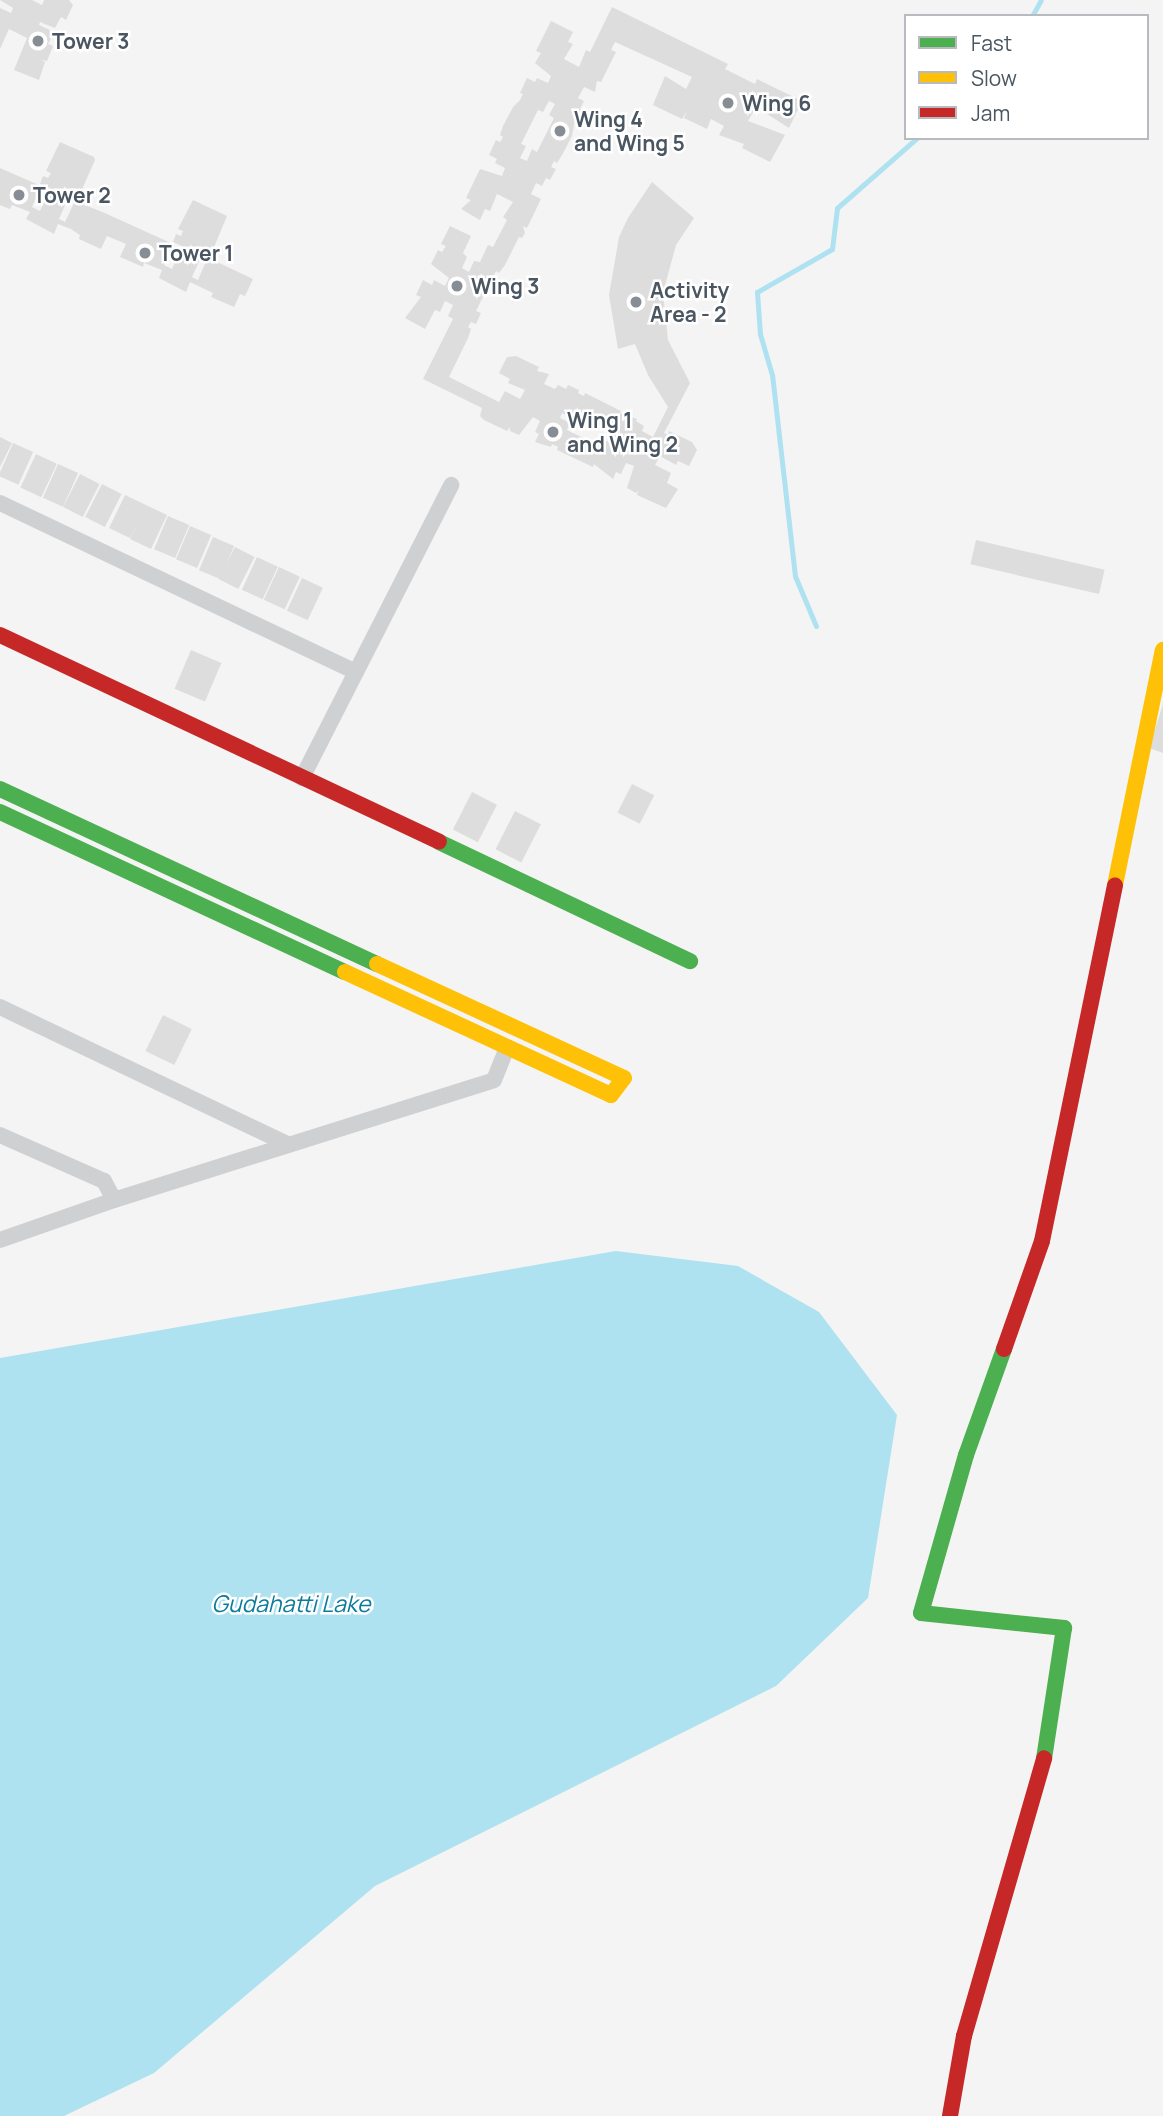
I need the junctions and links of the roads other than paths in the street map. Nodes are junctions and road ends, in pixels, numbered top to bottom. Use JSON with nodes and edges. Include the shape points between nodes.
{"nodes":[{"id":1,"x":451,"y":485,"type":"dead end"},
{"id":2,"x":0,"y":503,"type":"edge"},
{"id":3,"x":0,"y":635,"type":"edge"},
{"id":4,"x":1163,"y":650,"type":"edge"},
{"id":5,"x":356,"y":672,"type":"junction"},
{"id":6,"x":302,"y":778,"type":"junction"},
{"id":7,"x":0,"y":789,"type":"edge"},
{"id":8,"x":0,"y":812,"type":"edge"},
{"id":9,"x":690,"y":961,"type":"dead end"},
{"id":10,"x":0,"y":1007,"type":"edge"},
{"id":11,"x":507,"y":1047,"type":"junction"},
{"id":12,"x":0,"y":1135,"type":"edge"},
{"id":13,"x":289,"y":1145,"type":"junction"},
{"id":14,"x":114,"y":1200,"type":"junction"},
{"id":15,"x":0,"y":1240,"type":"edge"},
{"id":16,"x":950,"y":2116,"type":"edge"}],
"edges":[{"from":1,"to":5,"type":"street"},
{"from":2,"to":5,"type":"street"},
{"from":3,"to":6,"type":"street"},
{"from":4,"to":16,"type":"street","via":[[1042,1241],[965,1455],[921,1613],[1064,1628],[1049,1743],[964,2036]]},
{"from":5,"to":6,"type":"street"},
{"from":6,"to":9,"type":"street"},
{"from":7,"to":11,"type":"street","via":[[624,1079],[611,1095]]},
{"from":8,"to":11,"type":"street"},
{"from":10,"to":13,"type":"street"},
{"from":11,"to":13,"type":"street","via":[[494,1080]]},
{"from":12,"to":14,"type":"street","via":[[104,1181]]},
{"from":13,"to":14,"type":"street"},
{"from":14,"to":15,"type":"street"}]}
